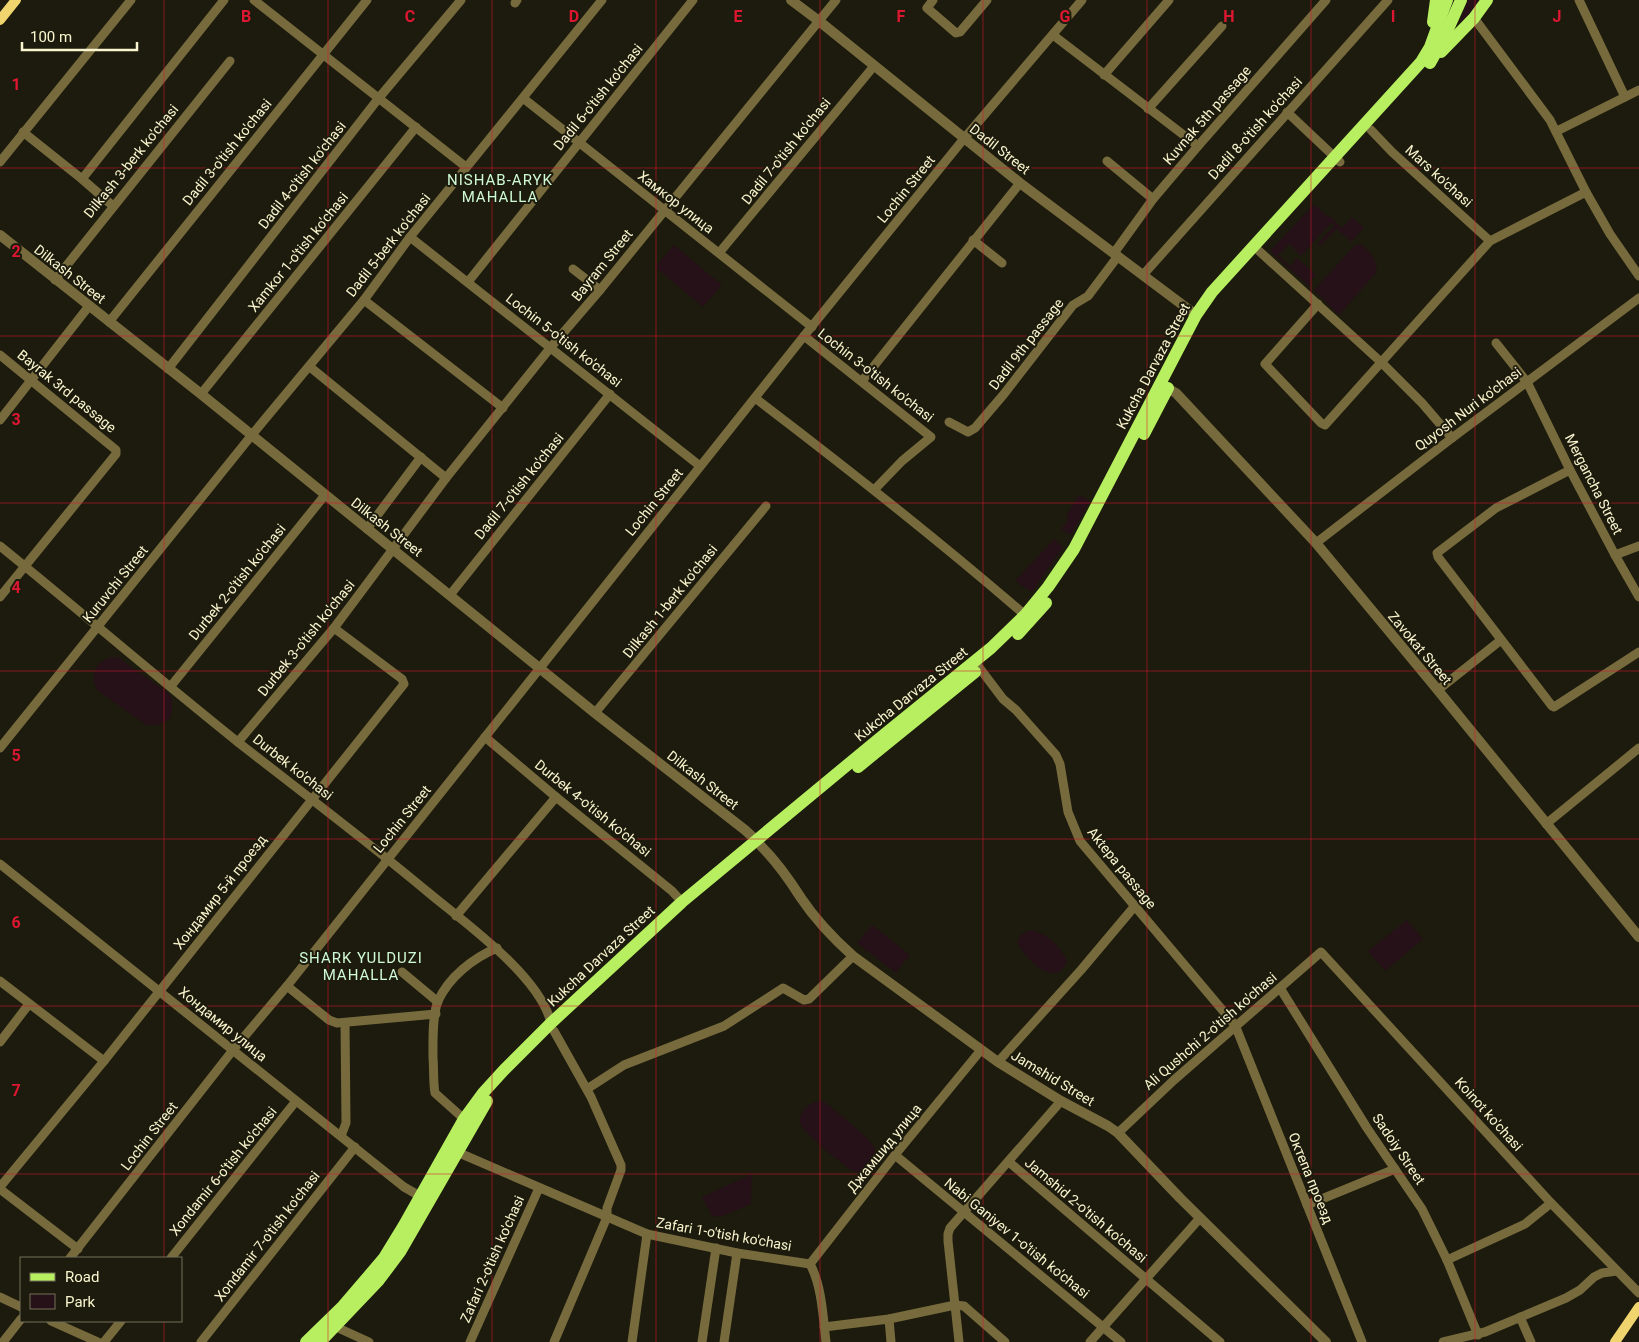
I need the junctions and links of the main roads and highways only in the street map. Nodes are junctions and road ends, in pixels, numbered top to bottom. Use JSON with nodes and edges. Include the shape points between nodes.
{"nodes":[{"id":1,"x":16,"y":0,"type":"edge"},
{"id":2,"x":1436,"y":0,"type":"edge"},
{"id":3,"x":1447,"y":0,"type":"edge"},
{"id":4,"x":1461,"y":0,"type":"edge"},
{"id":5,"x":1487,"y":0,"type":"edge"},
{"id":6,"x":0,"y":20,"type":"edge"},
{"id":7,"x":1430,"y":47,"type":"junction"},
{"id":8,"x":1429,"y":65,"type":"junction"},
{"id":9,"x":1368,"y":127,"type":"junction"},
{"id":10,"x":553,"y":1027,"type":"junction"},
{"id":11,"x":425,"y":1199,"type":"junction"},
{"id":12,"x":1639,"y":1307,"type":"edge"},
{"id":13,"x":306,"y":1342,"type":"edge"},
{"id":14,"x":320,"y":1342,"type":"edge"},
{"id":15,"x":1615,"y":1342,"type":"edge"}],
"edges":[{"from":1,"to":6,"type":"main road"},
{"from":2,"to":7,"type":"main road"},
{"from":3,"to":7,"type":"main road","name":"Kukcha Darvaza Street"},
{"from":4,"to":8,"type":"main road","name":"Kukcha Darvaza Street"},
{"from":5,"to":8,"type":"main road"},
{"from":7,"to":9,"type":"main road","name":"Kukcha Darvaza Street"},
{"from":8,"to":9,"type":"main road","name":"Kukcha Darvaza Street"},
{"from":9,"to":10,"type":"main road","name":"Kukcha Darvaza Street","via":[[1256,249],[1199,317],[1074,549],[1029,617],[977,665],[685,905]]},
{"from":10,"to":11,"type":"main road","name":"Kukcha Darvaza Street","via":[[489,1099]]},
{"from":10,"to":11,"type":"main road","name":"Kukcha Darvaza Street","via":[[493,1081],[464,1119]]},
{"from":11,"to":13,"type":"main road","name":"Kukcha Darvaza Street","via":[[375,1269]]},
{"from":11,"to":14,"type":"main road","name":"Kukcha Darvaza Street","via":[[392,1263]]},
{"from":12,"to":15,"type":"main road"}]}
